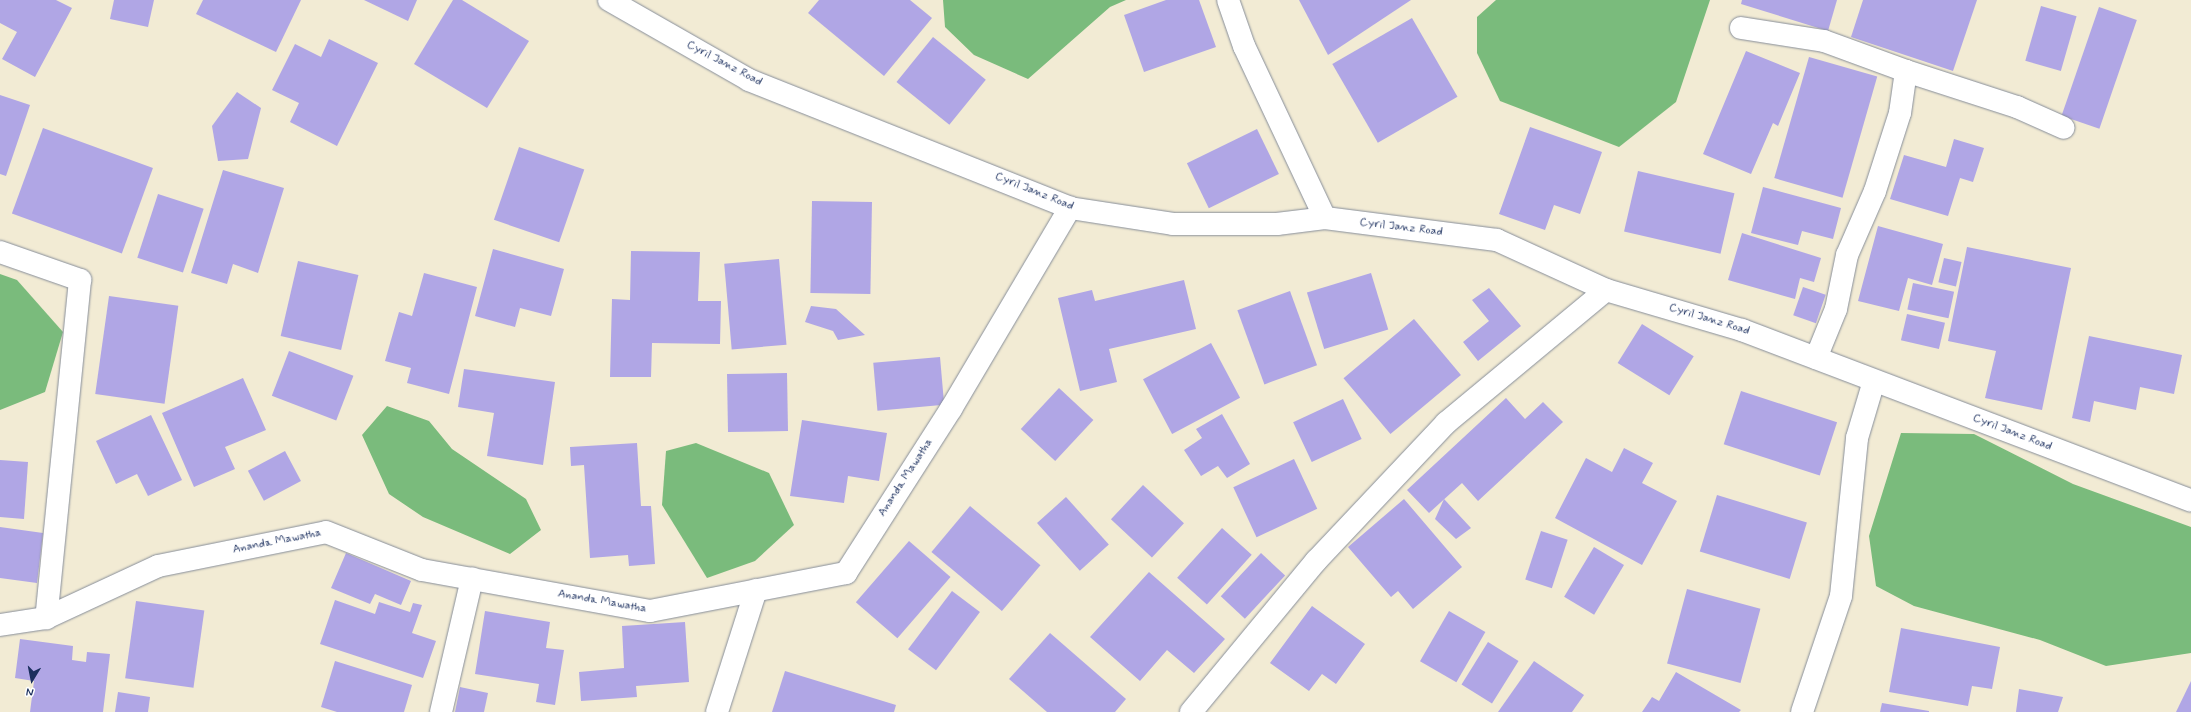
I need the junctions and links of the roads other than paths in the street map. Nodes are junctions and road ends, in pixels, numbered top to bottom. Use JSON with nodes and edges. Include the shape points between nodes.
{"nodes":[{"id":1,"x":609,"y":0,"type":"edge"},
{"id":2,"x":1228,"y":0,"type":"edge"},
{"id":3,"x":1741,"y":28,"type":"dead end"},
{"id":4,"x":1906,"y":71,"type":"junction"},
{"id":5,"x":2064,"y":128,"type":"dead end"},
{"id":6,"x":1070,"y":208,"type":"junction"},
{"id":7,"x":1325,"y":218,"type":"junction"},
{"id":8,"x":0,"y":252,"type":"edge"},
{"id":9,"x":1606,"y":290,"type":"junction"},
{"id":10,"x":1816,"y":358,"type":"junction"},
{"id":11,"x":1874,"y":381,"type":"junction"},
{"id":12,"x":2191,"y":501,"type":"edge"},
{"id":13,"x":472,"y":579,"type":"junction"},
{"id":14,"x":756,"y":590,"type":"junction"},
{"id":15,"x":46,"y":618,"type":"junction"},
{"id":16,"x":0,"y":625,"type":"edge"},
{"id":17,"x":441,"y":712,"type":"edge"},
{"id":18,"x":717,"y":712,"type":"edge"},
{"id":19,"x":1192,"y":712,"type":"edge"},
{"id":20,"x":1802,"y":712,"type":"edge"}],
"edges":[{"from":1,"to":6,"type":"street","name":"Cyril Janz Road","via":[[749,80]]},
{"from":2,"to":7,"type":"street","via":[[1244,46]]},
{"from":3,"to":4,"type":"street","via":[[1824,41]]},
{"from":4,"to":5,"type":"street","via":[[2018,107]]},
{"from":4,"to":10,"type":"street","via":[[1898,120],[1875,191],[1848,255],[1836,309]]},
{"from":6,"to":7,"type":"street","name":"Cyril Janz Road","via":[[1173,224],[1277,224]]},
{"from":6,"to":14,"type":"street","name":"Ananda Mawatha","via":[[951,409],[846,573]]},
{"from":7,"to":9,"type":"street","name":"Cyril Janz Road","via":[[1497,240]]},
{"from":8,"to":15,"type":"street","via":[[80,280]]},
{"from":9,"to":10,"type":"street","name":"Cyril Janz Road","via":[[1742,330]]},
{"from":9,"to":19,"type":"street","via":[[1446,423],[1316,561]]},
{"from":10,"to":11,"type":"street","name":"Cyril Janz Road"},
{"from":11,"to":12,"type":"street","name":"Cyril Janz Road"},
{"from":11,"to":20,"type":"street","via":[[1858,438],[1840,596]]},
{"from":13,"to":14,"type":"street","name":"Ananda Mawatha","via":[[650,611]]},
{"from":13,"to":15,"type":"street","name":"Ananda Mawatha","via":[[422,570],[326,532],[158,566]]},
{"from":13,"to":17,"type":"street"},
{"from":14,"to":18,"type":"street"},
{"from":15,"to":16,"type":"street","name":"Ananda Mawatha"}]}
